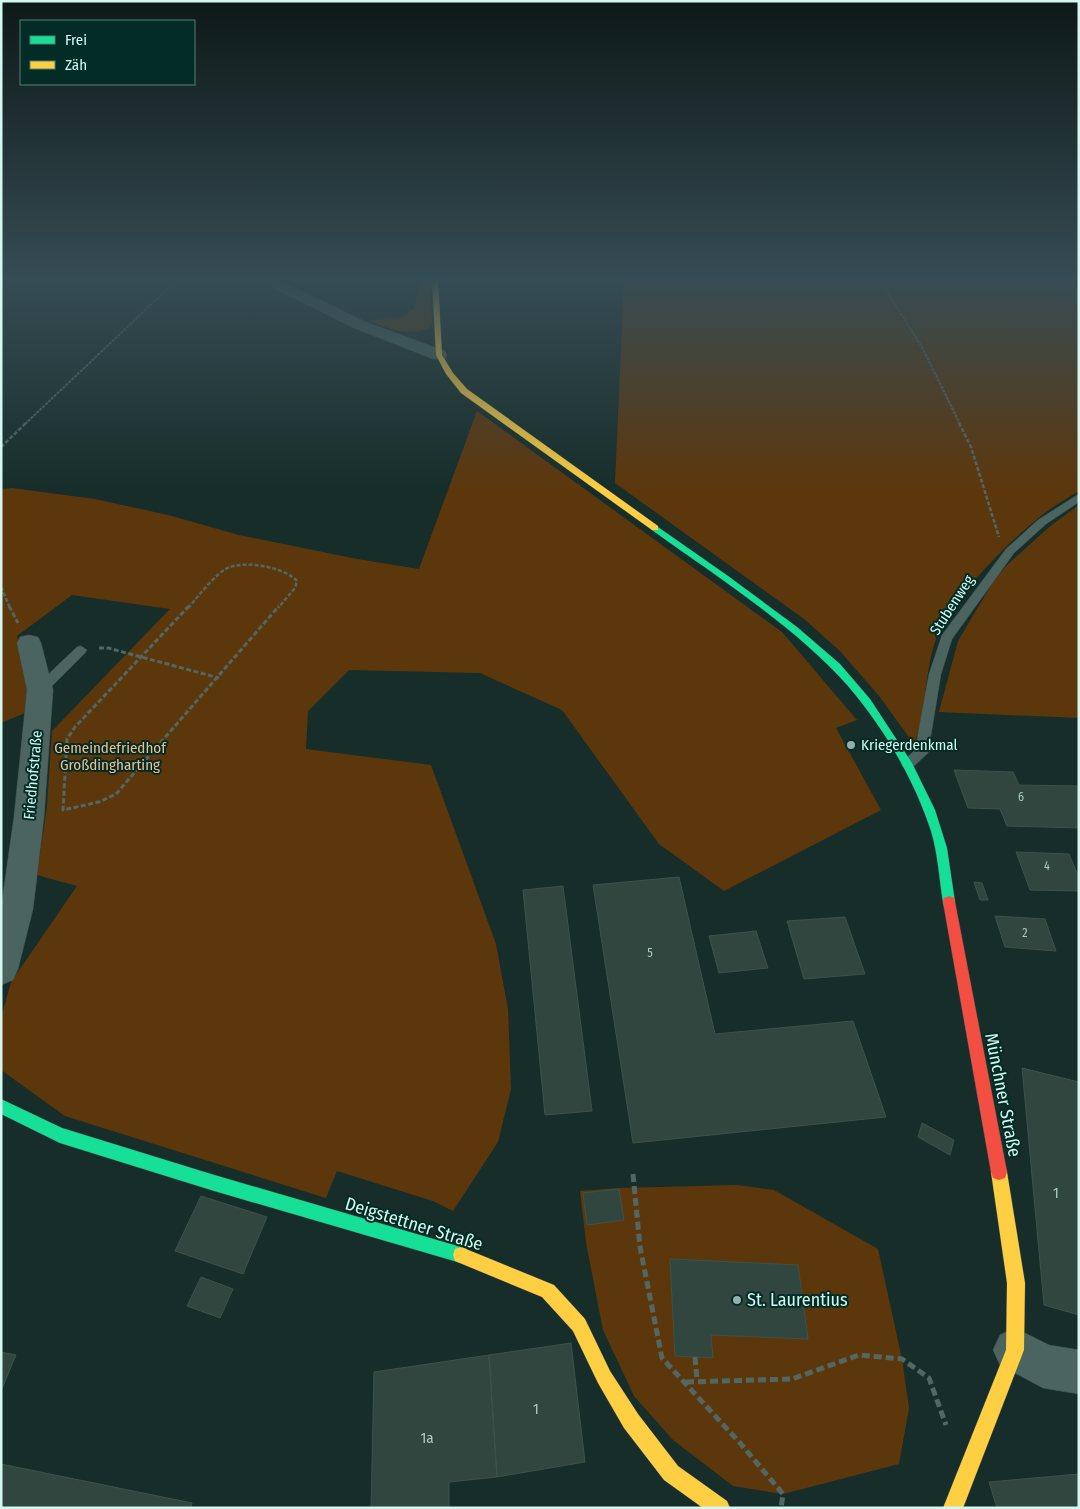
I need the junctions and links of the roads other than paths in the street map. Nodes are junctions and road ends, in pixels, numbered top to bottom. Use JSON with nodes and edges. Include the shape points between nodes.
{"nodes":[{"id":1,"x":425,"y":349,"type":"edge"},
{"id":2,"x":440,"y":349,"type":"edge"},
{"id":3,"x":440,"y":355,"type":"junction"},
{"id":4,"x":1079,"y":497,"type":"edge"},
{"id":5,"x":29,"y":643,"type":"road end"},
{"id":6,"x":81,"y":650,"type":"road end"},
{"id":7,"x":40,"y":690,"type":"junction"},
{"id":8,"x":908,"y":763,"type":"junction"},
{"id":9,"x":1,"y":968,"type":"edge"},
{"id":10,"x":1,"y":1106,"type":"edge"},
{"id":11,"x":1015,"y":1350,"type":"junction"},
{"id":12,"x":1079,"y":1372,"type":"edge"},
{"id":13,"x":720,"y":1508,"type":"edge"},
{"id":14,"x":953,"y":1508,"type":"edge"}],
"edges":[{"from":1,"to":3,"type":"street"},
{"from":2,"to":3,"type":"street"},
{"from":3,"to":8,"type":"street","name":"Münchner Straße","via":[[448,372],[464,391],[745,592],[837,668],[864,698]]},
{"from":4,"to":8,"type":"lane","name":"Stubenweg","via":[[1042,522],[1010,551],[946,638],[935,674],[921,754]]},
{"from":5,"to":7,"type":"street","name":"Friedhofstraße"},
{"from":6,"to":7,"type":"lane"},
{"from":7,"to":9,"type":"street","name":"Friedhofstraße","via":[[17,909]]},
{"from":8,"to":11,"type":"street","name":"Münchner Straße","via":[[937,832],[994,1139],[1016,1283]]},
{"from":10,"to":13,"type":"street","name":"Deigstettner Straße","via":[[60,1135],[457,1253],[548,1291],[580,1324],[613,1392],[665,1466]]},
{"from":11,"to":12,"type":"street","via":[[1043,1366]]},
{"from":11,"to":14,"type":"street","name":"Münchner Straße"}]}
